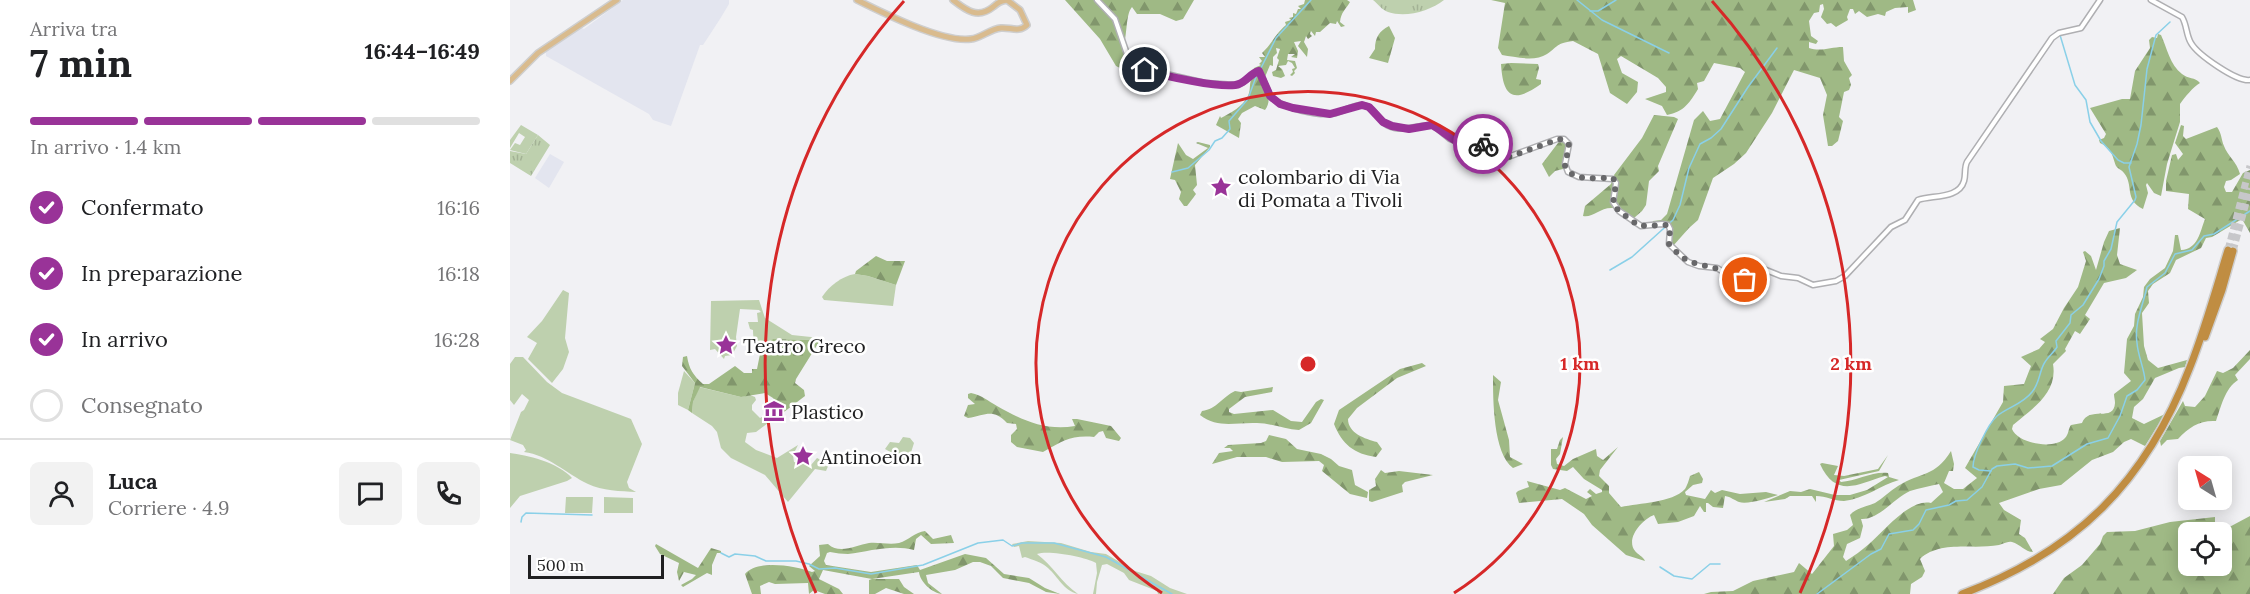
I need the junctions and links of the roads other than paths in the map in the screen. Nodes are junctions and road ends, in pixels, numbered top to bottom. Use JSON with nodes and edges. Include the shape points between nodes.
{"nodes":[{"id":1,"x":617,"y":0,"type":"edge"},
{"id":2,"x":857,"y":0,"type":"edge"},
{"id":3,"x":953,"y":0,"type":"edge"},
{"id":4,"x":1097,"y":0,"type":"edge"},
{"id":5,"x":2100,"y":0,"type":"edge"},
{"id":6,"x":2151,"y":0,"type":"edge"},
{"id":7,"x":2250,"y":80,"type":"edge"},
{"id":8,"x":510,"y":81,"type":"edge"},
{"id":9,"x":1962,"y":594,"type":"edge"},
{"id":10,"x":1969,"y":594,"type":"edge"}],
"edges":[{"from":1,"to":8,"type":"main road","via":[[538,53]]},
{"from":2,"to":3,"type":"main road","via":[[917,26],[962,39],[1001,28],[1023,29],[1027,25],[1020,10],[1008,1],[978,14]]},
{"from":4,"to":5,"type":"street","via":[[1115,19],[1129,58],[1146,70],[1234,85],[1259,71],[1269,94],[1284,105],[1330,114],[1365,106],[1389,125],[1409,129],[1432,125],[1450,139],[1469,146],[1493,143],[1508,157],[1563,139],[1569,144],[1567,171],[1579,177],[1614,179],[1616,209],[1639,226],[1669,226],[1670,245],[1687,261],[1718,269],[1737,281],[1763,268],[1815,285],[1845,276],[1891,227],[1906,219],[1918,200],[1960,188],[1966,162],[2052,38],[2081,28]]},
{"from":6,"to":7,"type":"street","via":[[2182,17],[2198,51],[2239,79]]},
{"from":9,"to":10,"type":"highway","via":[[2007,576],[2051,551],[2096,515],[2126,482],[2162,429],[2187,376],[2231,250],[2215,311],[2191,372],[2161,434],[2132,478],[2095,519],[2058,549],[2011,576]]}]}
